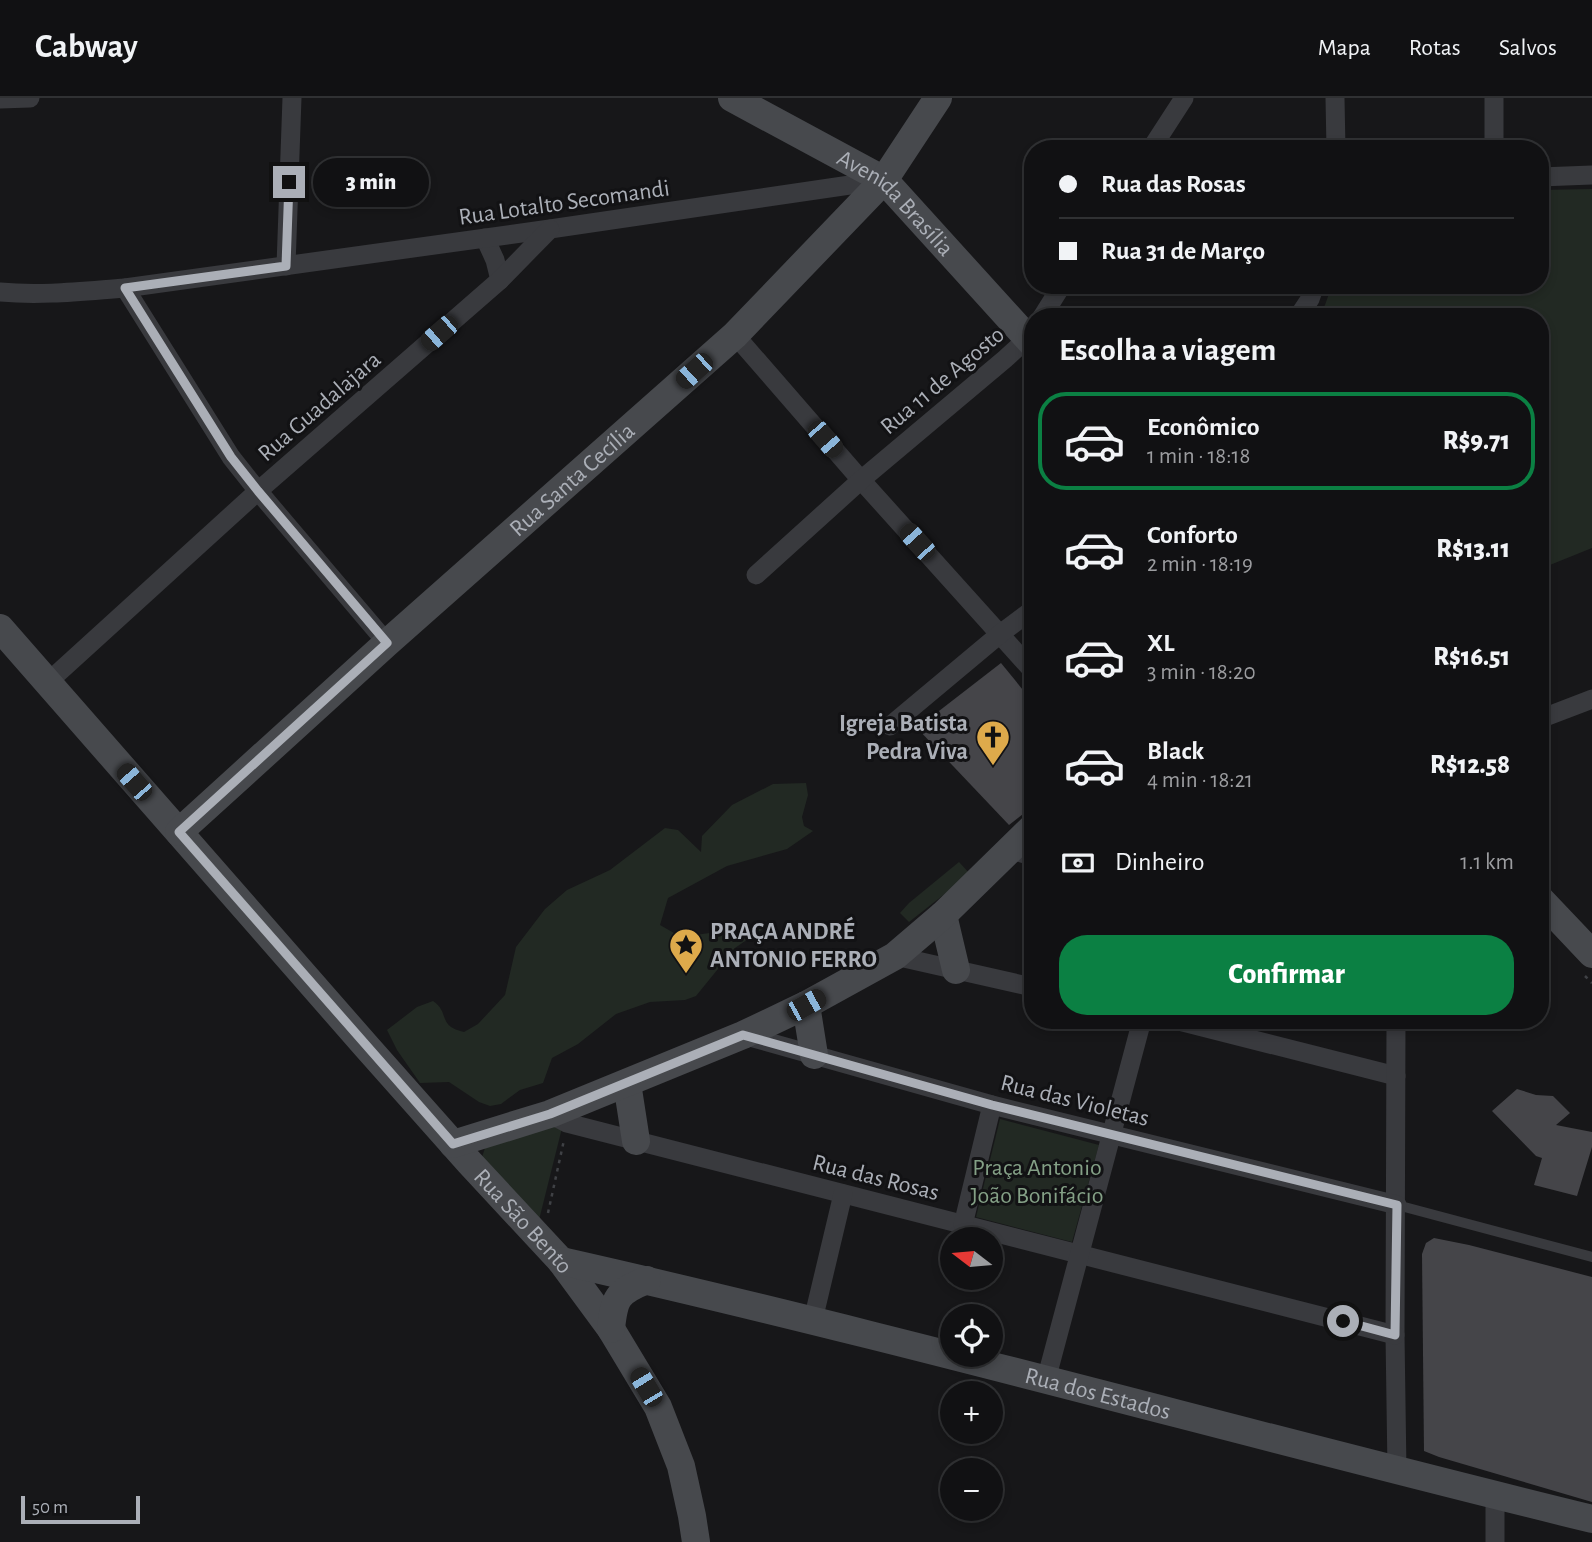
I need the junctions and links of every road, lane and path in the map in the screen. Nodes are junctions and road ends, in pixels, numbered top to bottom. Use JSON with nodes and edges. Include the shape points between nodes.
{"nodes":[{"id":1,"x":30,"y":98,"type":"edge"},
{"id":2,"x":292,"y":98,"type":"edge"},
{"id":3,"x":732,"y":98,"type":"edge"},
{"id":4,"x":938,"y":98,"type":"edge"},
{"id":5,"x":1184,"y":98,"type":"edge"},
{"id":6,"x":1335,"y":98,"type":"edge"},
{"id":7,"x":1494,"y":98,"type":"edge"},
{"id":8,"x":0,"y":99,"type":"edge"},
{"id":9,"x":1157,"y":140,"type":"edge"},
{"id":10,"x":1336,"y":140,"type":"edge"},
{"id":11,"x":1494,"y":140,"type":"edge"},
{"id":12,"x":1592,"y":175,"type":"edge"},
{"id":13,"x":1549,"y":177,"type":"edge"},
{"id":14,"x":884,"y":180,"type":"junction"},
{"id":15,"x":550,"y":229,"type":"junction"},
{"id":16,"x":485,"y":238,"type":"junction"},
{"id":17,"x":286,"y":266,"type":"junction"},
{"id":18,"x":500,"y":281,"type":"junction"},
{"id":19,"x":125,"y":288,"type":"junction"},
{"id":20,"x":0,"y":292,"type":"edge"},
{"id":21,"x":1024,"y":322,"type":"edge"},
{"id":22,"x":735,"y":334,"type":"junction"},
{"id":23,"x":1024,"y":341,"type":"edge"},
{"id":24,"x":861,"y":480,"type":"junction"},
{"id":25,"x":258,"y":491,"type":"junction"},
{"id":26,"x":755,"y":575,"type":"dead end"},
{"id":27,"x":1024,"y":616,"type":"edge"},
{"id":28,"x":0,"y":628,"type":"edge"},
{"id":29,"x":1000,"y":634,"type":"junction"},
{"id":30,"x":387,"y":643,"type":"junction"},
{"id":31,"x":1024,"y":661,"type":"edge"},
{"id":32,"x":47,"y":683,"type":"junction"},
{"id":33,"x":1592,"y":699,"type":"edge"},
{"id":34,"x":1549,"y":716,"type":"edge"},
{"id":35,"x":890,"y":726,"type":"dead end"},
{"id":36,"x":179,"y":832,"type":"junction"},
{"id":37,"x":1022,"y":853,"type":"edge"},
{"id":38,"x":1549,"y":909,"type":"edge"},
{"id":39,"x":943,"y":915,"type":"junction"},
{"id":40,"x":1592,"y":954,"type":"edge"},
{"id":41,"x":895,"y":956,"type":"junction"},
{"id":42,"x":956,"y":970,"type":"junction"},
{"id":43,"x":1024,"y":985,"type":"edge"},
{"id":44,"x":806,"y":1005,"type":"junction"},
{"id":45,"x":1140,"y":1029,"type":"edge"},
{"id":46,"x":1211,"y":1029,"type":"edge"},
{"id":47,"x":1396,"y":1029,"type":"edge"},
{"id":48,"x":743,"y":1035,"type":"junction"},
{"id":49,"x":814,"y":1055,"type":"junction"},
{"id":50,"x":1396,"y":1076,"type":"junction"},
{"id":51,"x":627,"y":1083,"type":"junction"},
{"id":52,"x":992,"y":1105,"type":"junction"},
{"id":53,"x":559,"y":1119,"type":"junction"},
{"id":54,"x":1112,"y":1135,"type":"junction"},
{"id":55,"x":636,"y":1141,"type":"junction"},
{"id":56,"x":453,"y":1144,"type":"junction"},
{"id":57,"x":844,"y":1194,"type":"junction"},
{"id":58,"x":1397,"y":1205,"type":"junction"},
{"id":59,"x":963,"y":1225,"type":"junction"},
{"id":60,"x":542,"y":1240,"type":"junction"},
{"id":61,"x":1079,"y":1255,"type":"junction"},
{"id":62,"x":1592,"y":1257,"type":"edge"},
{"id":63,"x":561,"y":1261,"type":"junction"},
{"id":64,"x":647,"y":1280,"type":"junction"},
{"id":65,"x":813,"y":1320,"type":"junction"},
{"id":66,"x":611,"y":1329,"type":"junction"},
{"id":67,"x":1395,"y":1335,"type":"junction"},
{"id":68,"x":1046,"y":1380,"type":"junction"},
{"id":69,"x":1397,"y":1471,"type":"junction"},
{"id":70,"x":1494,"y":1495,"type":"junction"},
{"id":71,"x":1592,"y":1520,"type":"edge"},
{"id":72,"x":696,"y":1542,"type":"edge"},
{"id":73,"x":1495,"y":1542,"type":"edge"}],
"edges":[{"from":1,"to":8,"type":"street"},
{"from":2,"to":17,"type":"street"},
{"from":3,"to":14,"type":"street","name":"Avenida Brasília"},
{"from":4,"to":14,"type":"street","name":"Rua Santa Cecília"},
{"from":5,"to":9,"type":"street"},
{"from":6,"to":10,"type":"street"},
{"from":7,"to":11,"type":"street"},
{"from":12,"to":13,"type":"street"},
{"from":14,"to":15,"type":"street","name":"Rua Lotalto Secomandi"},
{"from":14,"to":21,"type":"street","name":"Avenida Brasília"},
{"from":14,"to":22,"type":"street","name":"Rua Santa Cecília"},
{"from":15,"to":16,"type":"street","name":"Rua Lotalto Secomandi"},
{"from":15,"to":18,"type":"street","name":"Rua Guadalajara"},
{"from":16,"to":17,"type":"street","name":"Rua Lotalto Secomandi"},
{"from":16,"to":18,"type":"street"},
{"from":17,"to":19,"type":"street","name":"Rua Lotalto Secomandi"},
{"from":18,"to":25,"type":"street","name":"Rua Guadalajara"},
{"from":19,"to":20,"type":"street","name":"Rua Lotalto Secomandi"},
{"from":19,"to":25,"type":"street","via":[[231,457]]},
{"from":22,"to":24,"type":"street"},
{"from":22,"to":30,"type":"street","name":"Rua Santa Cecília"},
{"from":23,"to":24,"type":"street","name":"Rua 11 de Agosto"},
{"from":24,"to":26,"type":"street","name":"Rua 11 de Agosto"},
{"from":24,"to":29,"type":"street"},
{"from":25,"to":30,"type":"street"},
{"from":25,"to":32,"type":"street","name":"Rua Guadalajara"},
{"from":27,"to":29,"type":"street"},
{"from":28,"to":32,"type":"street","name":"Rua São Bento"},
{"from":29,"to":31,"type":"street"},
{"from":29,"to":35,"type":"street"},
{"from":30,"to":36,"type":"street","name":"Rua Santa Cecília"},
{"from":32,"to":36,"type":"street","name":"Rua São Bento"},
{"from":33,"to":34,"type":"street"},
{"from":36,"to":56,"type":"street","name":"Rua São Bento"},
{"from":37,"to":39,"type":"street"},
{"from":38,"to":40,"type":"street"},
{"from":39,"to":41,"type":"street"},
{"from":39,"to":42,"type":"street"},
{"from":41,"to":42,"type":"street"},
{"from":41,"to":44,"type":"street"},
{"from":42,"to":43,"type":"street"},
{"from":44,"to":48,"type":"street"},
{"from":44,"to":49,"type":"street"},
{"from":45,"to":54,"type":"street"},
{"from":46,"to":50,"type":"street"},
{"from":47,"to":50,"type":"street"},
{"from":48,"to":49,"type":"street","name":"Rua das Violetas"},
{"from":48,"to":51,"type":"street"},
{"from":49,"to":52,"type":"street","name":"Rua das Violetas"},
{"from":50,"to":58,"type":"street"},
{"from":51,"to":53,"type":"street"},
{"from":51,"to":55,"type":"street"},
{"from":52,"to":54,"type":"street","name":"Rua das Violetas"},
{"from":52,"to":59,"type":"street"},
{"from":53,"to":55,"type":"street","name":"Rua das Rosas"},
{"from":53,"to":56,"type":"street"},
{"from":53,"to":60,"type":"path"},
{"from":54,"to":58,"type":"street","name":"Rua das Violetas"},
{"from":54,"to":61,"type":"street"},
{"from":55,"to":57,"type":"street","name":"Rua das Rosas"},
{"from":56,"to":60,"type":"street","name":"Rua São Bento"},
{"from":57,"to":59,"type":"street","name":"Rua das Rosas"},
{"from":57,"to":65,"type":"street"},
{"from":58,"to":62,"type":"lane"},
{"from":58,"to":67,"type":"street"},
{"from":59,"to":61,"type":"street","name":"Rua das Rosas"},
{"from":60,"to":63,"type":"street","name":"Rua São Bento"},
{"from":61,"to":67,"type":"street","name":"Rua das Rosas"},
{"from":61,"to":68,"type":"street"},
{"from":63,"to":64,"type":"street","name":"Rua dos Estados"},
{"from":63,"to":66,"type":"street","name":"Rua São Bento"},
{"from":64,"to":65,"type":"street","name":"Rua dos Estados"},
{"from":64,"to":66,"type":"street","via":[[618,1297]]},
{"from":65,"to":68,"type":"street","name":"Rua dos Estados"},
{"from":66,"to":72,"type":"street","name":"Rua São Bento","via":[[658,1407],[681,1466]]},
{"from":67,"to":69,"type":"street"},
{"from":68,"to":69,"type":"street","name":"Rua dos Estados"},
{"from":69,"to":70,"type":"street","name":"Rua dos Estados"},
{"from":70,"to":71,"type":"street","name":"Rua dos Estados"},
{"from":70,"to":73,"type":"street"}]}
